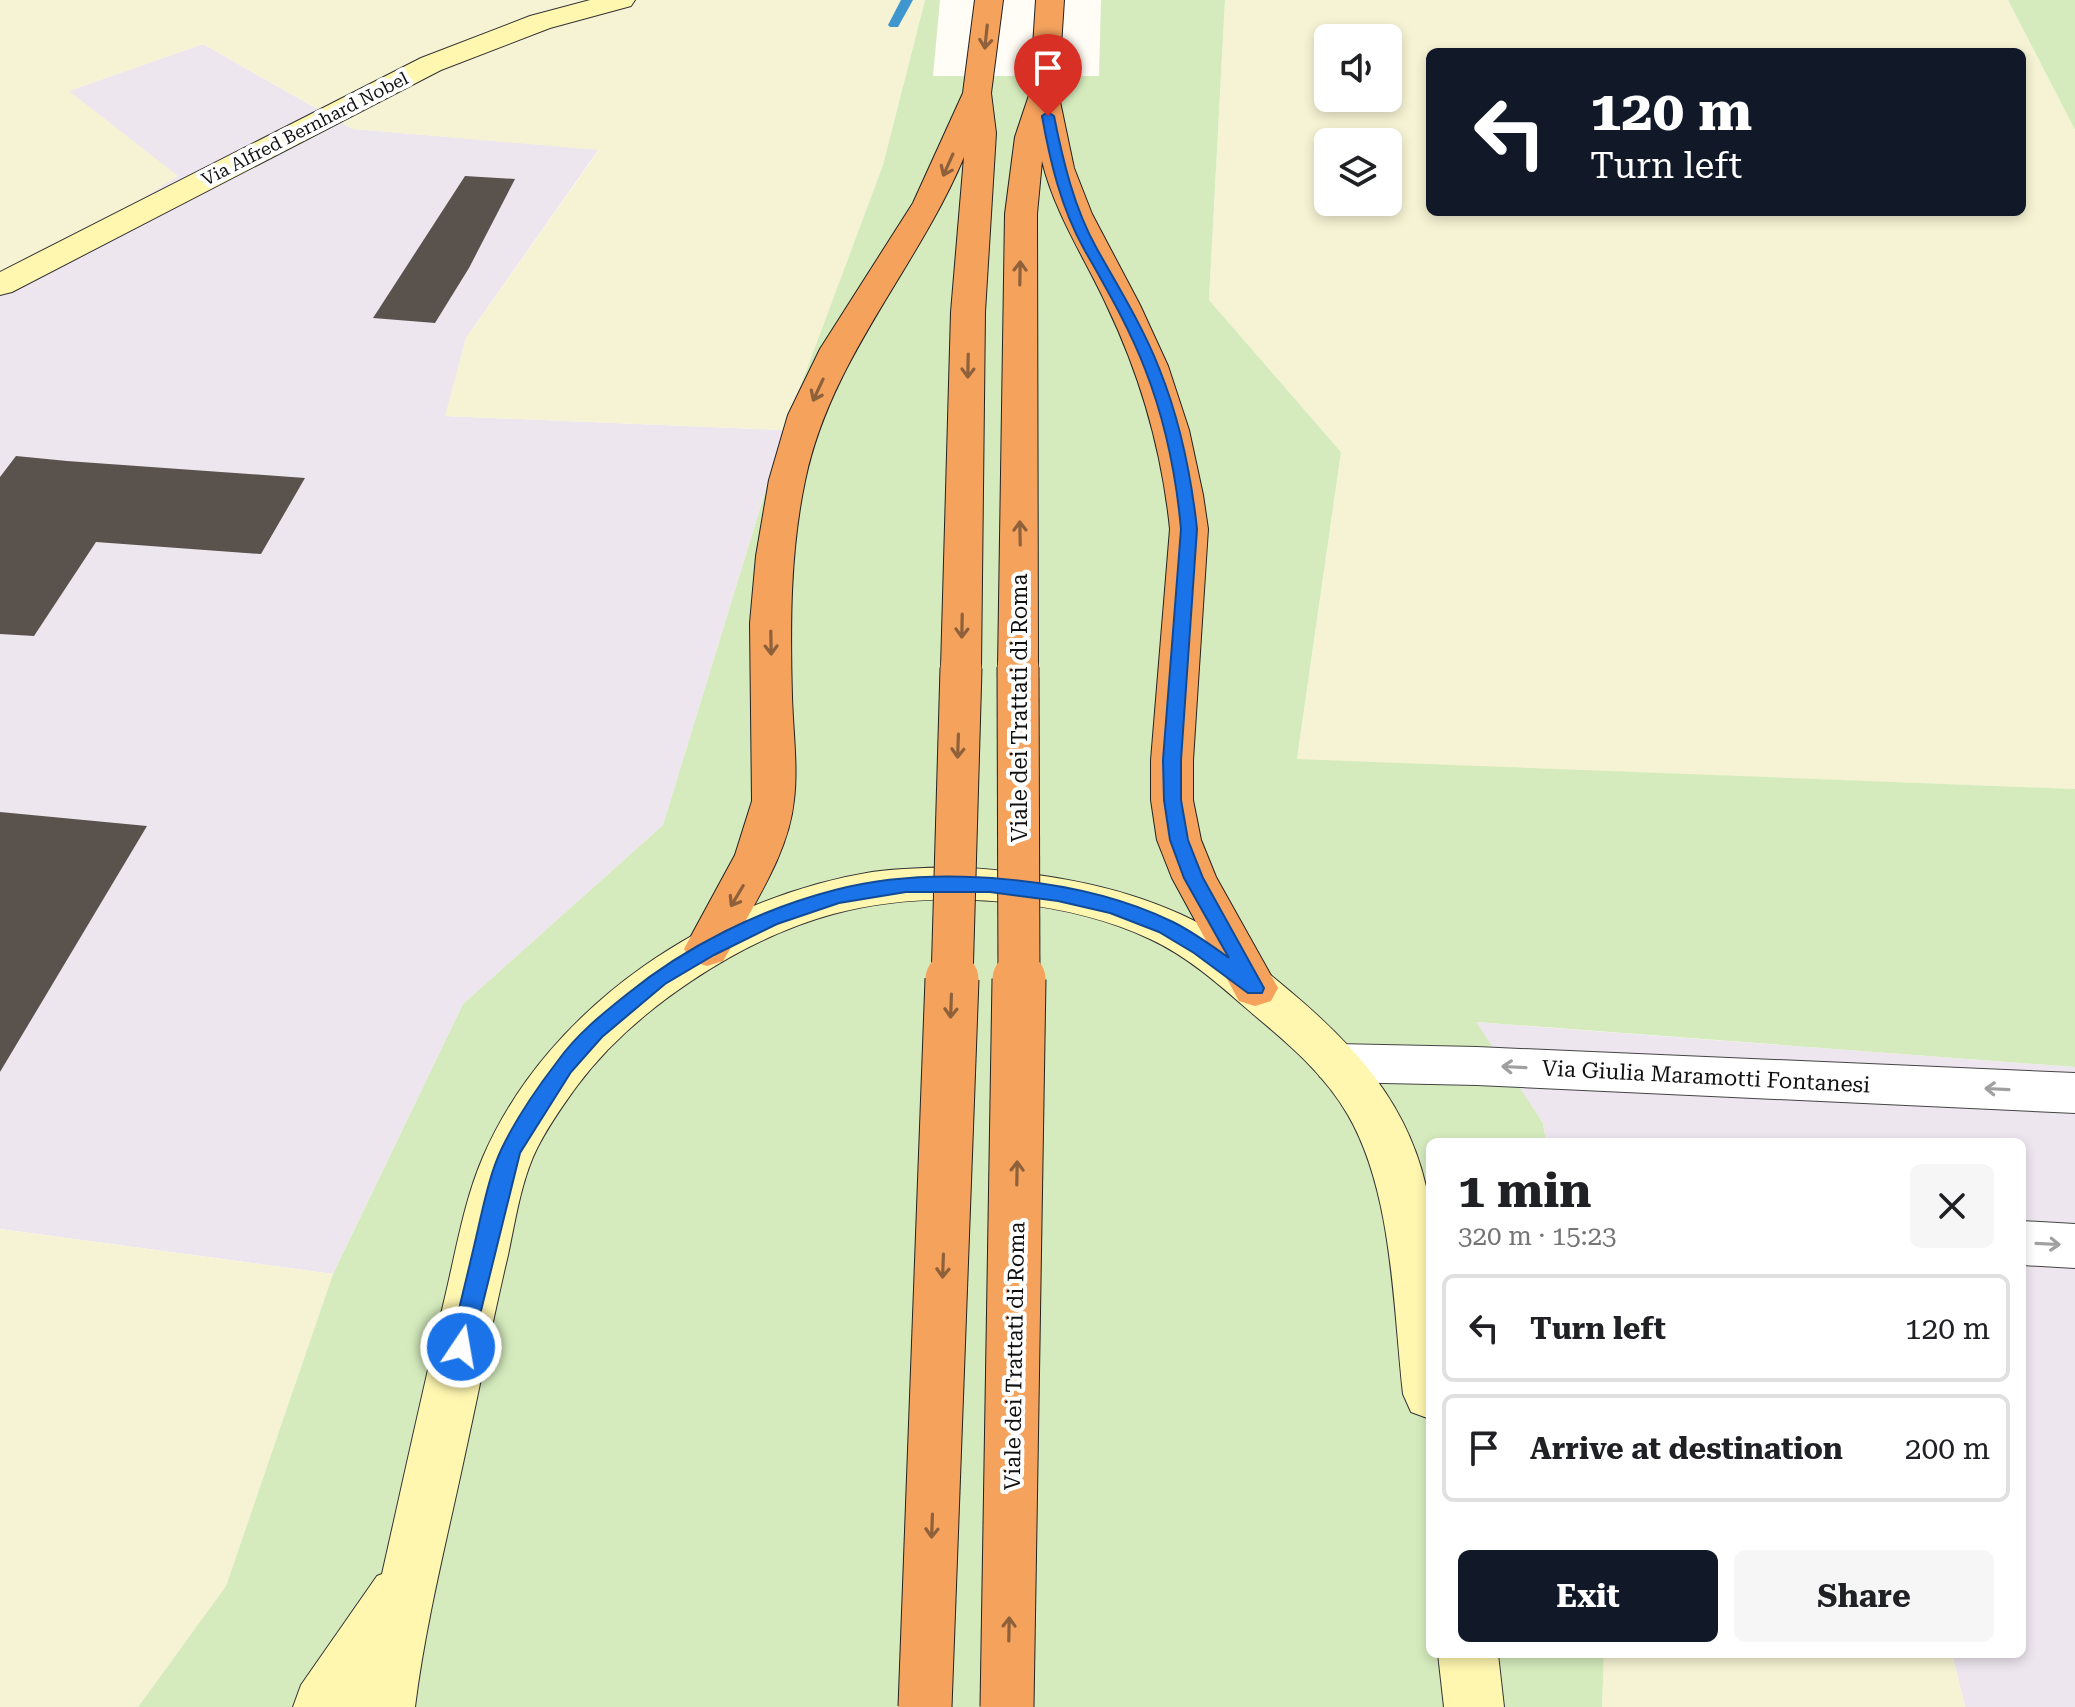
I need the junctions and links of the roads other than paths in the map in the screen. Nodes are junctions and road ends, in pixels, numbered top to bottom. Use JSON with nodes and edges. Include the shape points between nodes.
{"nodes":[{"id":1,"x":621,"y":0,"type":"edge"},
{"id":2,"x":989,"y":0,"type":"edge"},
{"id":3,"x":1050,"y":0,"type":"edge"},
{"id":4,"x":980,"y":84,"type":"junction"},
{"id":5,"x":1044,"y":84,"type":"junction"},
{"id":6,"x":0,"y":285,"type":"edge"},
{"id":7,"x":707,"y":949,"type":"junction"},
{"id":8,"x":1255,"y":988,"type":"junction"},
{"id":9,"x":1337,"y":1063,"type":"junction"},
{"id":10,"x":2075,"y":1093,"type":"edge"},
{"id":11,"x":2026,"y":1243,"type":"edge"},
{"id":12,"x":2075,"y":1246,"type":"edge"},
{"id":13,"x":1426,"y":1364,"type":"edge"},
{"id":14,"x":410,"y":1578,"type":"junction"},
{"id":15,"x":1468,"y":1658,"type":"edge"},
{"id":16,"x":323,"y":1707,"type":"edge"},
{"id":17,"x":385,"y":1707,"type":"edge"},
{"id":18,"x":925,"y":1707,"type":"edge"},
{"id":19,"x":1007,"y":1707,"type":"edge"},
{"id":20,"x":1474,"y":1707,"type":"edge"}],
"edges":[{"from":1,"to":6,"type":"street","name":"Via Alfred Bernhard Nobel","via":[[540,22],[431,64]]},
{"from":2,"to":4,"type":"highway","one_way":true},
{"from":3,"to":5,"type":"highway","name":"Viale dei Trattati di Roma"},
{"from":4,"to":7,"type":"highway","one_way":true,"via":[[929,203],[837,349],[806,415],[787,480],[775,556],[770,623],[773,801],[767,833]]},
{"from":4,"to":18,"type":"highway","one_way":true,"bridge":true,"via":[[968,312],[945,1209]]},
{"from":5,"to":8,"type":"highway","via":[[1067,192],[1152,367],[1172,427],[1189,529],[1172,800],[1179,840],[1194,878]]},
{"from":19,"to":5,"type":"highway","name":"Viale dei Trattati di Roma","one_way":true,"bridge":true,"via":[[1019,1074],[1021,214],[1030,137]]},
{"from":7,"to":8,"type":"street","via":[[837,896],[906,885],[990,885],[1113,907],[1166,927]]},
{"from":7,"to":14,"type":"street","via":[[658,979],[595,1032],[564,1066],[511,1151],[473,1289]]},
{"from":8,"to":9,"type":"street"},
{"from":10,"to":9,"type":"street","name":"Via Giulia Maramotti Fontanesi","one_way":true},
{"from":9,"to":13,"type":"street","via":[[1363,1097],[1396,1167]]},
{"from":11,"to":12,"type":"street","one_way":true},
{"from":14,"to":16,"type":"street"},
{"from":14,"to":17,"type":"street"},
{"from":15,"to":20,"type":"street"}]}
